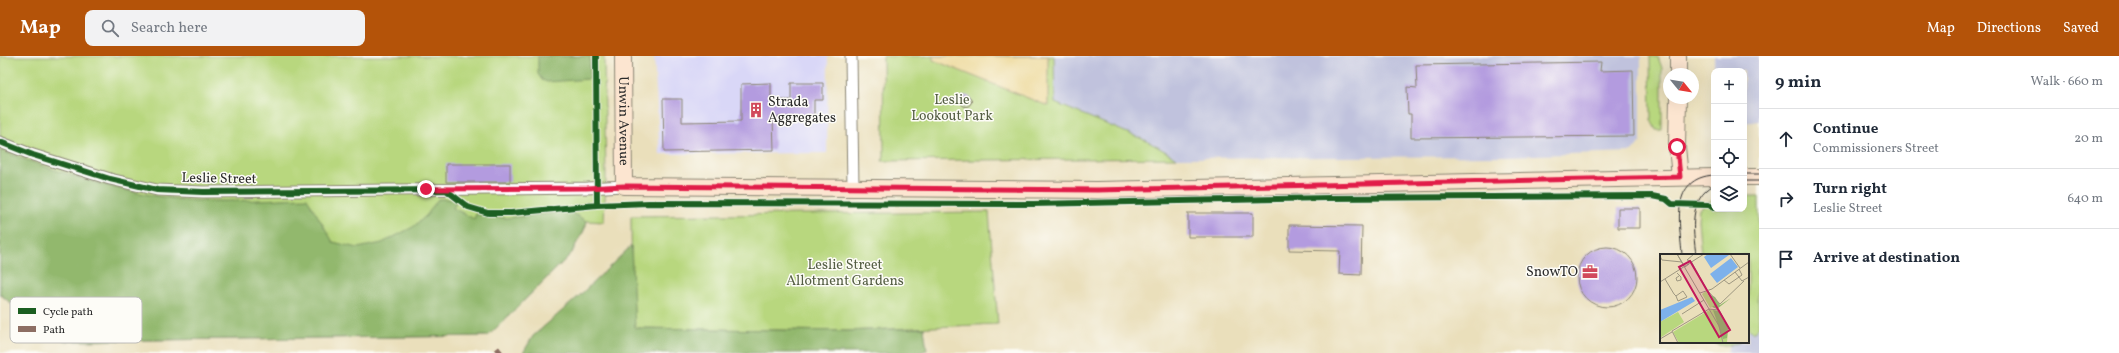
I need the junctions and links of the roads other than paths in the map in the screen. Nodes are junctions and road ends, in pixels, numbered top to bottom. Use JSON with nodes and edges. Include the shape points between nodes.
{"nodes":[{"id":1,"x":623,"y":56,"type":"edge"},
{"id":2,"x":851,"y":56,"type":"edge"},
{"id":3,"x":1678,"y":56,"type":"edge"},
{"id":4,"x":1678,"y":68,"type":"edge"},
{"id":5,"x":1678,"y":104,"type":"edge"},
{"id":6,"x":0,"y":142,"type":"edge"},
{"id":7,"x":1680,"y":177,"type":"junction"},
{"id":8,"x":1711,"y":177,"type":"edge"},
{"id":9,"x":1747,"y":177,"type":"edge"},
{"id":10,"x":1759,"y":177,"type":"edge"},
{"id":11,"x":624,"y":186,"type":"junction"},
{"id":12,"x":853,"y":188,"type":"junction"}],
"edges":[{"from":1,"to":11,"type":"street","name":"Unwin Avenue"},
{"from":2,"to":12,"type":"street"},
{"from":3,"to":4,"type":"street"},
{"from":5,"to":7,"type":"street","via":[[1677,147]]},
{"from":6,"to":11,"type":"street","name":"Leslie Street","via":[[103,177],[158,190],[249,192]]},
{"from":7,"to":8,"type":"street","name":"Leslie Street"},
{"from":7,"to":12,"type":"street","name":"Leslie Street","via":[[1097,190]]},
{"from":9,"to":10,"type":"street"},
{"from":11,"to":12,"type":"street","name":"Leslie Street"}]}
